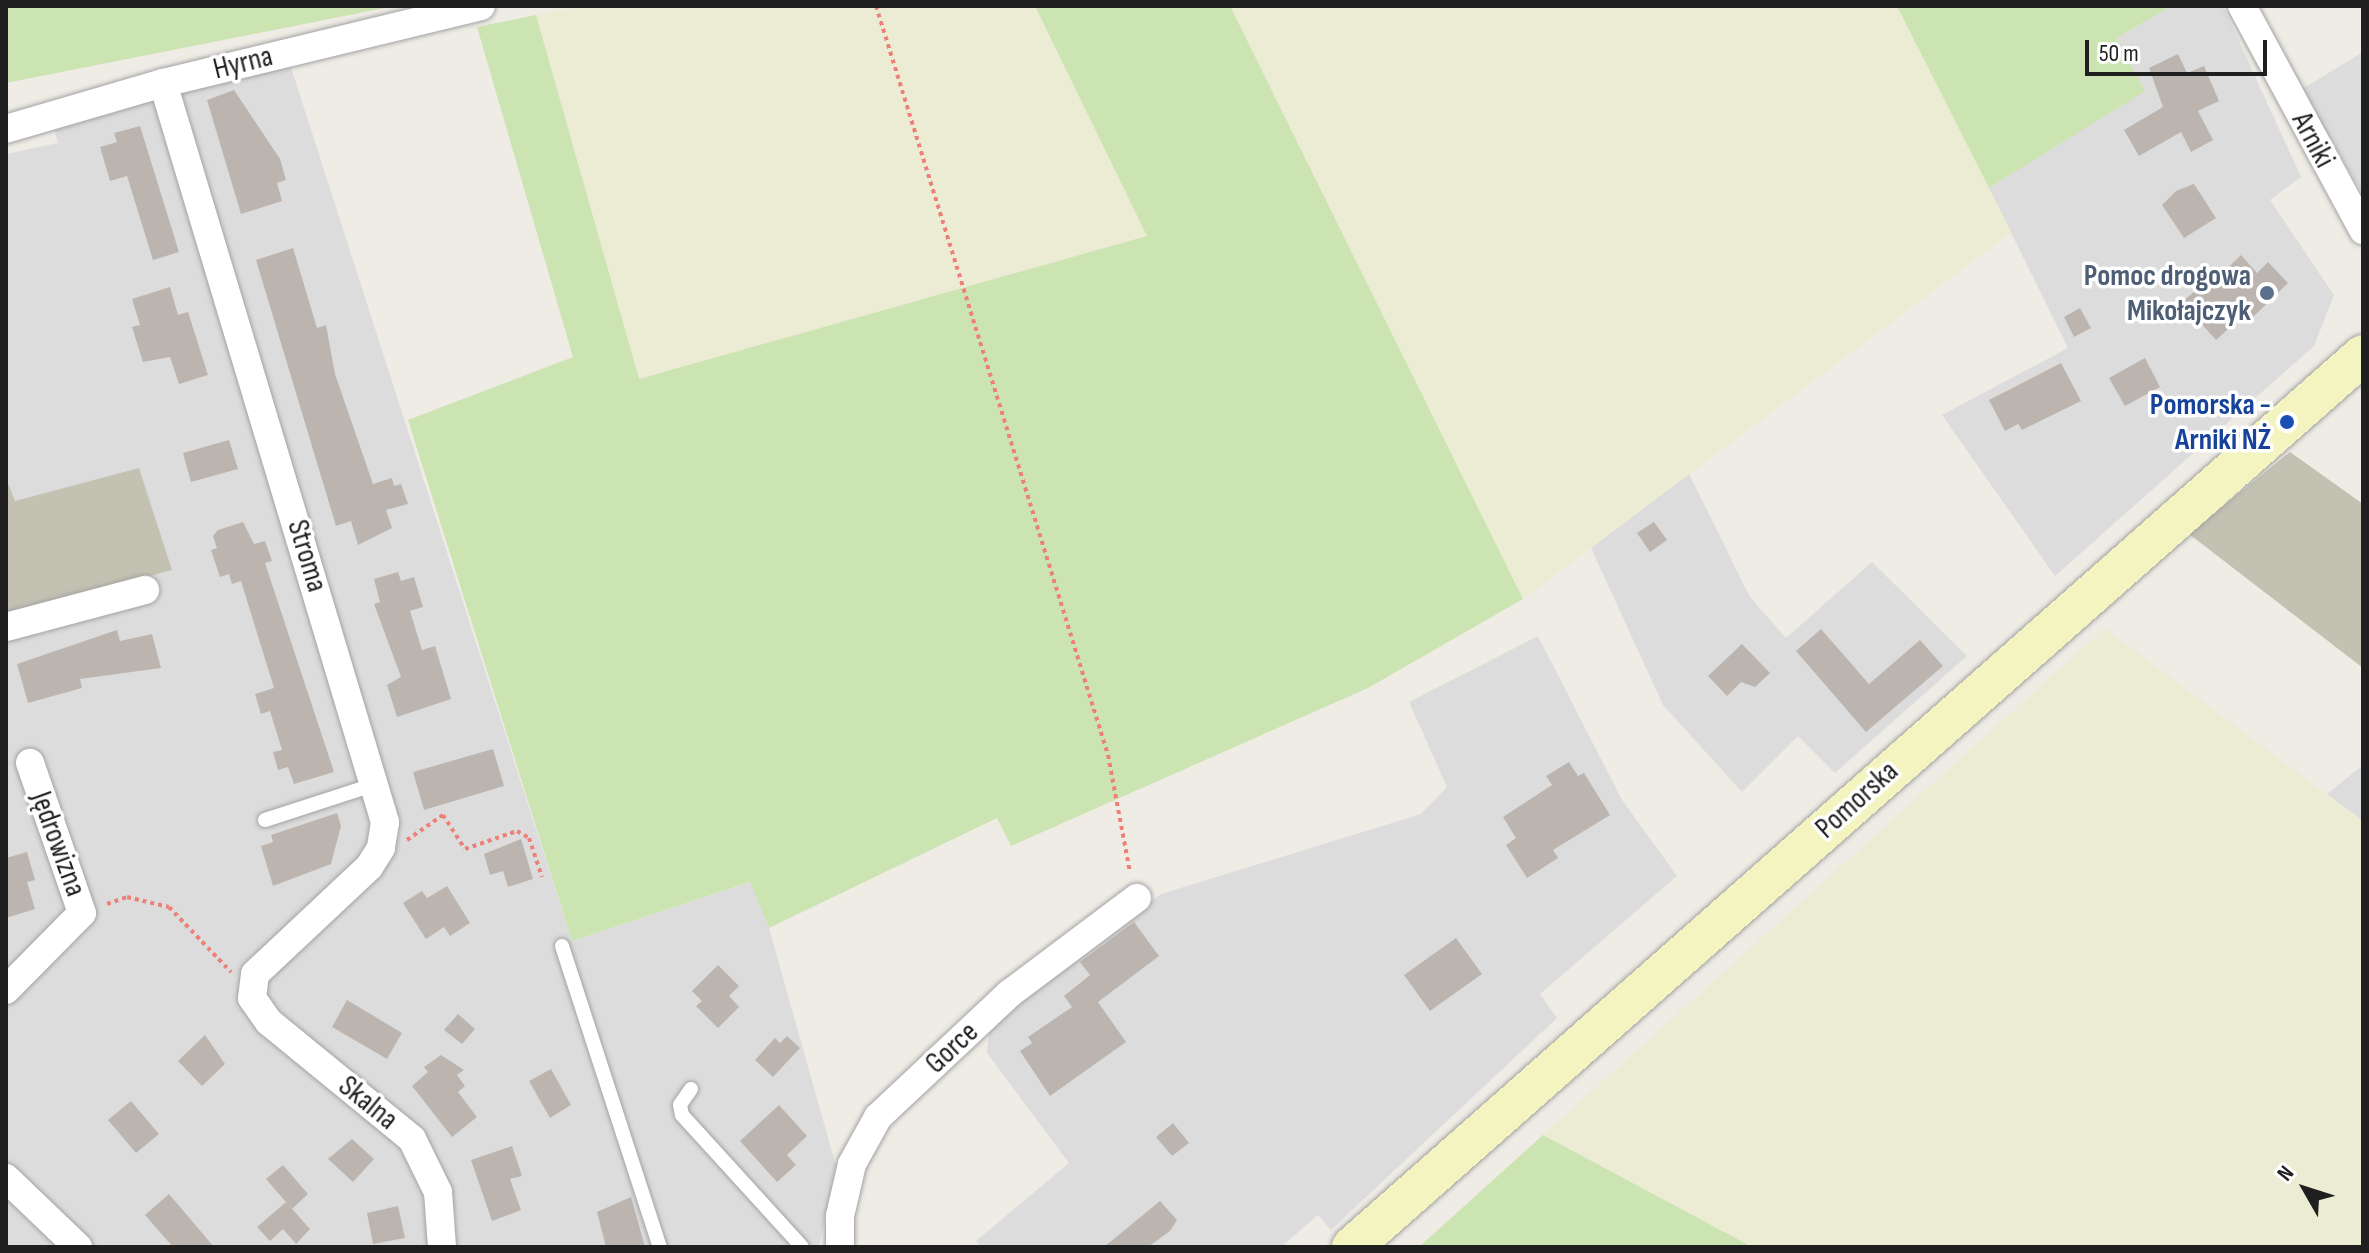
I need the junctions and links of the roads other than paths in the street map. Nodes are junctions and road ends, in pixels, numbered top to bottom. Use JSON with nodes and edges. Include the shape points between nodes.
{"nodes":[{"id":1,"x":481,"y":6,"type":"edge"},
{"id":2,"x":2242,"y":6,"type":"edge"},
{"id":3,"x":163,"y":83,"type":"junction"},
{"id":4,"x":6,"y":129,"type":"edge"},
{"id":5,"x":2363,"y":230,"type":"edge"},
{"id":6,"x":2363,"y":355,"type":"edge"},
{"id":7,"x":145,"y":590,"type":"dead end"},
{"id":8,"x":6,"y":627,"type":"edge"},
{"id":9,"x":30,"y":763,"type":"dead end"},
{"id":10,"x":376,"y":784,"type":"junction"},
{"id":11,"x":265,"y":820,"type":"dead end"},
{"id":12,"x":1137,"y":898,"type":"road end"},
{"id":13,"x":562,"y":946,"type":"dead end"},
{"id":14,"x":250,"y":985,"type":"joint"},
{"id":15,"x":6,"y":990,"type":"edge"},
{"id":16,"x":691,"y":1089,"type":"dead end"},
{"id":17,"x":6,"y":1178,"type":"edge"},
{"id":18,"x":78,"y":1247,"type":"edge"},
{"id":19,"x":442,"y":1247,"type":"edge"},
{"id":20,"x":660,"y":1247,"type":"edge"},
{"id":21,"x":802,"y":1247,"type":"edge"},
{"id":22,"x":840,"y":1247,"type":"edge"},
{"id":23,"x":1352,"y":1247,"type":"edge"}],
"edges":[{"from":1,"to":3,"type":"street","name":"Hyrna"},
{"from":2,"to":5,"type":"street","name":"Arniki"},
{"from":3,"to":4,"type":"street","name":"Hyrna"},
{"from":3,"to":10,"type":"street","name":"Stroma"},
{"from":6,"to":23,"type":"street","name":"Pomorska"},
{"from":7,"to":8,"type":"street"},
{"from":9,"to":15,"type":"street","name":"Jędrowizna","via":[[82,913]]},
{"from":10,"to":11,"type":"lane"},
{"from":10,"to":14,"type":"street","name":"Stroma","via":[[385,822],[381,848],[344,893],[266,962]]},
{"from":12,"to":22,"type":"street","name":"Gorce","via":[[1009,994],[878,1117],[852,1164],[840,1216]]},
{"from":13,"to":20,"type":"lane"},
{"from":14,"to":19,"type":"street","name":"Skalna","via":[[252,998],[269,1022],[412,1139],[438,1192]]},
{"from":16,"to":21,"type":"lane","via":[[680,1105],[682,1115]]},
{"from":17,"to":18,"type":"street"}]}
